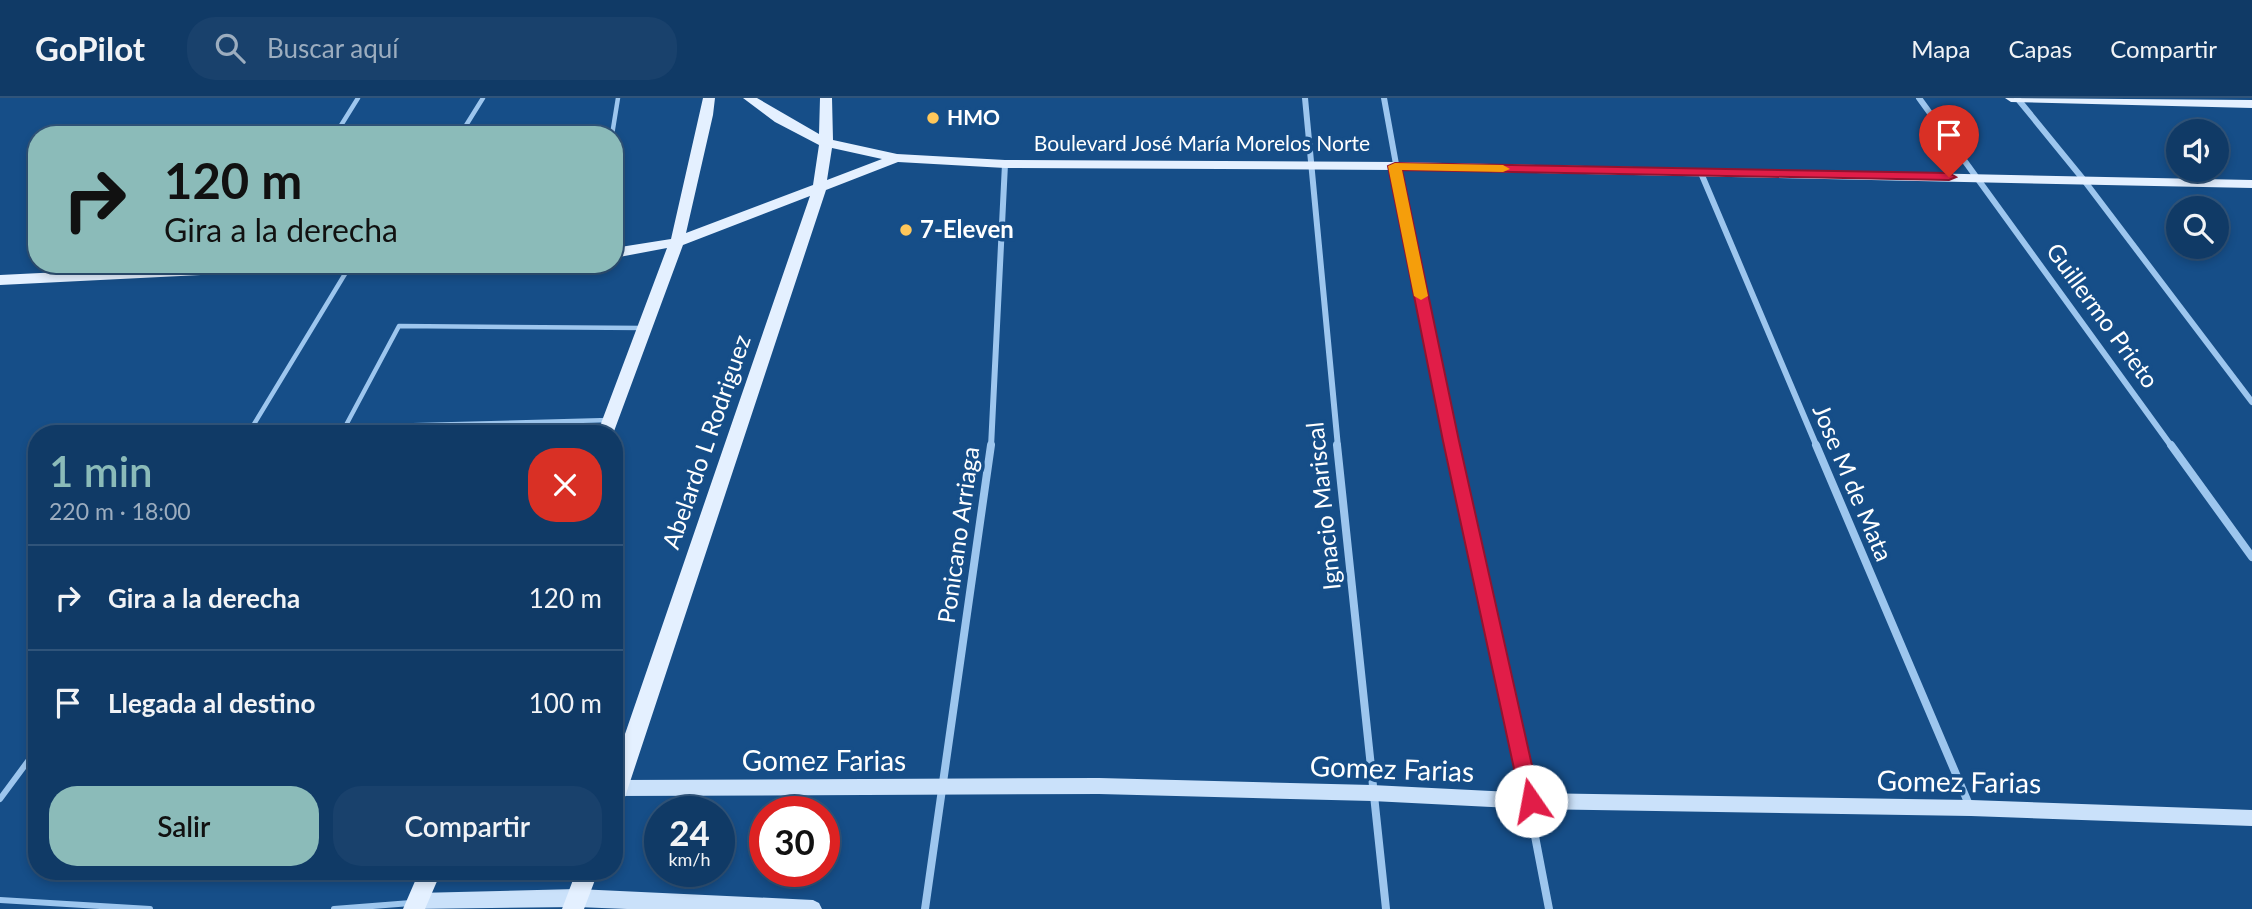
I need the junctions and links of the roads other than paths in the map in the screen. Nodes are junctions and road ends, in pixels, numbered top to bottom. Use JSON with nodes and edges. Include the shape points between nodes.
{"nodes":[{"id":1,"x":358,"y":98,"type":"edge"},
{"id":2,"x":483,"y":98,"type":"edge"},
{"id":3,"x":618,"y":98,"type":"edge"},
{"id":4,"x":709,"y":98,"type":"edge"},
{"id":5,"x":749,"y":98,"type":"edge"},
{"id":6,"x":827,"y":98,"type":"edge"},
{"id":7,"x":1305,"y":98,"type":"edge"},
{"id":8,"x":1384,"y":98,"type":"edge"},
{"id":9,"x":1919,"y":98,"type":"edge"},
{"id":10,"x":2014,"y":98,"type":"edge"},
{"id":11,"x":2252,"y":104,"type":"edge"},
{"id":12,"x":341,"y":126,"type":"edge"},
{"id":13,"x":466,"y":126,"type":"edge"},
{"id":14,"x":613,"y":126,"type":"edge"},
{"id":15,"x":826,"y":143,"type":"junction"},
{"id":16,"x":897,"y":158,"type":"junction"},
{"id":17,"x":1004,"y":164,"type":"junction"},
{"id":18,"x":1395,"y":166,"type":"junction"},
{"id":19,"x":1311,"y":167,"type":"junction"},
{"id":20,"x":1701,"y":173,"type":"junction"},
{"id":21,"x":1977,"y":177,"type":"junction"},
{"id":22,"x":2083,"y":179,"type":"junction"},
{"id":23,"x":2252,"y":184,"type":"edge"},
{"id":24,"x":819,"y":190,"type":"junction"},
{"id":25,"x":677,"y":242,"type":"junction"},
{"id":26,"x":623,"y":251,"type":"edge"},
{"id":27,"x":142,"y":273,"type":"edge"},
{"id":28,"x":346,"y":273,"type":"edge"},
{"id":29,"x":0,"y":280,"type":"edge"},
{"id":30,"x":646,"y":328,"type":"junction"},
{"id":31,"x":2252,"y":402,"type":"edge"},
{"id":32,"x":253,"y":425,"type":"edge"},
{"id":33,"x":346,"y":425,"type":"edge"},
{"id":34,"x":609,"y":425,"type":"edge"},
{"id":35,"x":2252,"y":557,"type":"edge"},
{"id":36,"x":28,"y":760,"type":"edge"},
{"id":37,"x":623,"y":767,"type":"edge"},
{"id":38,"x":942,"y":786,"type":"junction"},
{"id":39,"x":623,"y":791,"type":"edge"},
{"id":40,"x":1372,"y":793,"type":"junction"},
{"id":41,"x":0,"y":799,"type":"edge"},
{"id":42,"x":1531,"y":801,"type":"junction"},
{"id":43,"x":1971,"y":808,"type":"junction"},
{"id":44,"x":2252,"y":818,"type":"edge"},
{"id":45,"x":427,"y":880,"type":"edge"},
{"id":46,"x":584,"y":880,"type":"edge"},
{"id":47,"x":0,"y":900,"type":"edge"},
{"id":48,"x":575,"y":903,"type":"edge"},
{"id":49,"x":416,"y":906,"type":"edge"},
{"id":50,"x":150,"y":909,"type":"edge"},
{"id":51,"x":334,"y":909,"type":"edge"},
{"id":52,"x":813,"y":909,"type":"edge"},
{"id":53,"x":925,"y":909,"type":"edge"},
{"id":54,"x":1385,"y":909,"type":"edge"},
{"id":55,"x":1549,"y":909,"type":"edge"}],
"edges":[{"from":1,"to":12,"type":"lane"},
{"from":2,"to":13,"type":"lane"},
{"from":3,"to":14,"type":"lane"},
{"from":4,"to":25,"type":"main road"},
{"from":5,"to":15,"type":"main road","name":"Boulevard José María Morelos Norte"},
{"from":6,"to":15,"type":"main road","name":"Abelardo L Rodriguez"},
{"from":7,"to":19,"type":"street","name":"Ignacio Mariscal"},
{"from":8,"to":18,"type":"street"},
{"from":9,"to":21,"type":"street","name":"Guillermo Prieto"},
{"from":10,"to":11,"type":"main road"},
{"from":10,"to":22,"type":"street"},
{"from":15,"to":16,"type":"main road","name":"Boulevard José María Morelos Norte"},
{"from":15,"to":24,"type":"main road","name":"Abelardo L Rodriguez"},
{"from":16,"to":17,"type":"main road","name":"Boulevard José María Morelos Norte"},
{"from":16,"to":24,"type":"main road"},
{"from":17,"to":19,"type":"main road","name":"Boulevard José María Morelos Norte"},
{"from":17,"to":38,"type":"street","name":"Ponicano Arriaga","via":[[992,439]]},
{"from":18,"to":19,"type":"main road","name":"Boulevard José María Morelos Norte"},
{"from":18,"to":20,"type":"main road","name":"Boulevard José María Morelos Norte"},
{"from":18,"to":42,"type":"street"},
{"from":19,"to":40,"type":"street","name":"Ignacio Mariscal"},
{"from":20,"to":21,"type":"main road","name":"Boulevard José María Morelos Norte"},
{"from":20,"to":43,"type":"street","name":"Jose M de Mata"},
{"from":21,"to":22,"type":"main road","name":"Boulevard José María Morelos Norte"},
{"from":21,"to":35,"type":"street","name":"Guillermo Prieto"},
{"from":22,"to":23,"type":"main road","name":"Boulevard José María Morelos Norte"},
{"from":22,"to":31,"type":"street"},
{"from":24,"to":25,"type":"main road"},
{"from":24,"to":37,"type":"main road","name":"Abelardo L Rodriguez"},
{"from":25,"to":26,"type":"main road"},
{"from":25,"to":30,"type":"main road"},
{"from":27,"to":29,"type":"main road"},
{"from":28,"to":32,"type":"lane"},
{"from":30,"to":33,"type":"lane","via":[[398,326]]},
{"from":30,"to":34,"type":"main road"},
{"from":36,"to":41,"type":"lane"},
{"from":38,"to":39,"type":"street","name":"Gomez Farias"},
{"from":38,"to":40,"type":"street","name":"Gomez Farias"},
{"from":38,"to":53,"type":"street","name":"Ponicano Arriaga"},
{"from":40,"to":42,"type":"street","name":"Gomez Farias"},
{"from":40,"to":54,"type":"street","name":"Ignacio Mariscal"},
{"from":42,"to":43,"type":"street","name":"Gomez Farias"},
{"from":42,"to":55,"type":"street"},
{"from":43,"to":44,"type":"street","name":"Gomez Farias"},
{"from":45,"to":49,"type":"main road"},
{"from":46,"to":48,"type":"main road"},
{"from":47,"to":50,"type":"lane"},
{"from":48,"to":49,"type":"street"},
{"from":48,"to":52,"type":"street"},
{"from":49,"to":51,"type":"lane"}]}
